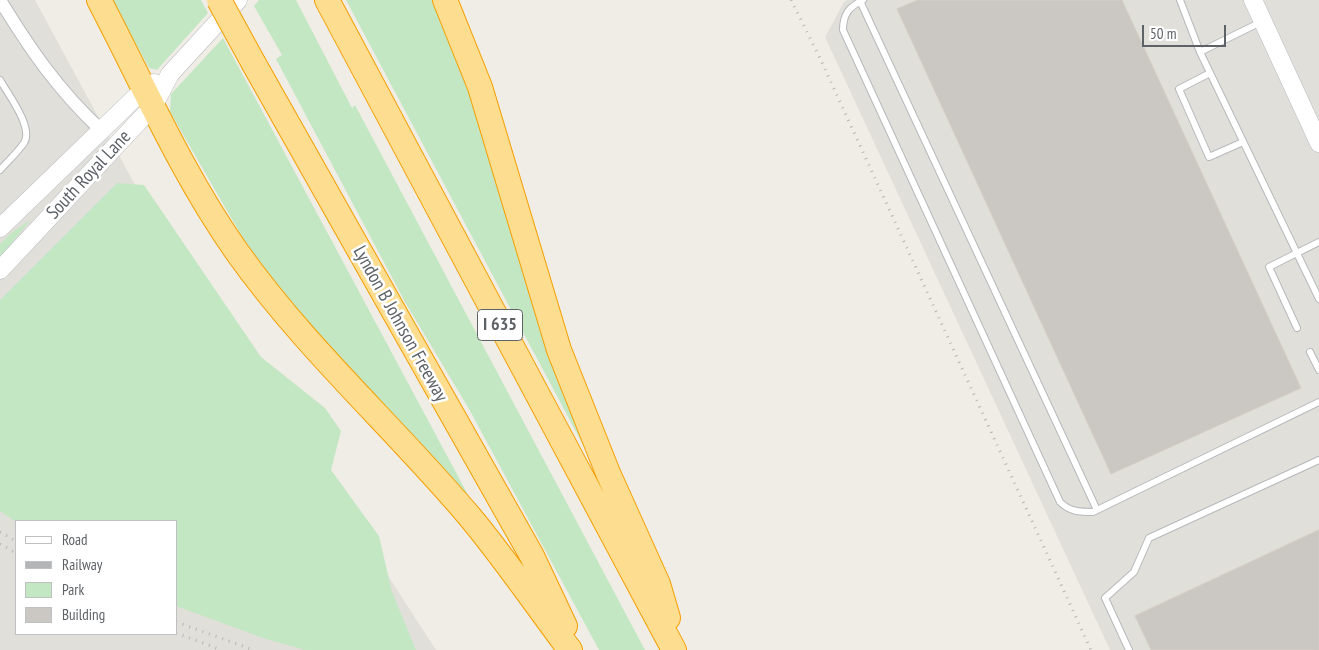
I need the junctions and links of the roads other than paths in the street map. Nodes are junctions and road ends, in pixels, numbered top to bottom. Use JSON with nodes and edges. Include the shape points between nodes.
{"nodes":[{"id":1,"x":0,"y":0,"type":"edge"},
{"id":2,"x":98,"y":0,"type":"edge"},
{"id":3,"x":219,"y":0,"type":"edge"},
{"id":4,"x":238,"y":0,"type":"edge"},
{"id":5,"x":327,"y":0,"type":"edge"},
{"id":6,"x":445,"y":0,"type":"edge"},
{"id":7,"x":1180,"y":0,"type":"edge"},
{"id":8,"x":1253,"y":0,"type":"edge"},
{"id":9,"x":862,"y":1,"type":"edge"},
{"id":10,"x":1263,"y":21,"type":"junction"},
{"id":11,"x":1200,"y":52,"type":"junction"},
{"id":12,"x":1210,"y":73,"type":"junction"},
{"id":13,"x":0,"y":80,"type":"edge"},
{"id":14,"x":149,"y":97,"type":"junction"},
{"id":15,"x":101,"y":130,"type":"junction"},
{"id":16,"x":1242,"y":142,"type":"junction"},
{"id":17,"x":1319,"y":143,"type":"edge"},
{"id":18,"x":0,"y":170,"type":"edge"},
{"id":19,"x":36,"y":193,"type":"junction"},
{"id":20,"x":55,"y":212,"type":"junction"},
{"id":21,"x":0,"y":228,"type":"edge"},
{"id":22,"x":1319,"y":242,"type":"edge"},
{"id":23,"x":1296,"y":254,"type":"junction"},
{"id":24,"x":0,"y":270,"type":"edge"},
{"id":25,"x":1319,"y":299,"type":"edge"},
{"id":26,"x":1297,"y":328,"type":"dead end"},
{"id":27,"x":1310,"y":352,"type":"dead end"},
{"id":28,"x":1319,"y":370,"type":"edge"},
{"id":29,"x":1319,"y":402,"type":"edge"},
{"id":30,"x":1319,"y":460,"type":"edge"},
{"id":31,"x":1097,"y":510,"type":"junction"},
{"id":32,"x":570,"y":650,"type":"edge"},
{"id":33,"x":577,"y":650,"type":"edge"},
{"id":34,"x":675,"y":650,"type":"edge"},
{"id":35,"x":1129,"y":650,"type":"edge"}],
"edges":[{"from":1,"to":15,"type":"street","via":[[48,74]]},
{"from":2,"to":14,"type":"highway"},
{"from":3,"to":33,"type":"highway","name":"Lyndon B Johnson Freeway","bridge":true,"via":[[532,556]]},
{"from":4,"to":14,"type":"main road","name":"South Royal Lane"},
{"from":5,"to":34,"type":"highway","number":"I 635"},
{"from":6,"to":34,"type":"highway","via":[[480,87],[559,350],[608,473],[658,584]]},
{"from":7,"to":11,"type":"lane"},
{"from":8,"to":10,"type":"main road"},
{"from":9,"to":31,"type":"lane"},
{"from":9,"to":31,"type":"lane","via":[[848,9],[843,18],[843,30],[1060,502],[1066,508],[1080,512]]},
{"from":10,"to":11,"type":"lane"},
{"from":10,"to":17,"type":"main road"},
{"from":11,"to":12,"type":"lane"},
{"from":12,"to":16,"type":"lane"},
{"from":12,"to":16,"type":"lane","via":[[1179,89],[1209,156]]},
{"from":13,"to":18,"type":"lane","via":[[24,120],[26,134],[25,142]]},
{"from":14,"to":15,"type":"main road","name":"South Royal Lane"},
{"from":14,"to":20,"type":"main road","name":"South Royal Lane"},
{"from":14,"to":32,"type":"highway","via":[[206,204],[275,303],[471,518]]},
{"from":15,"to":19,"type":"main road","name":"South Royal Lane"},
{"from":16,"to":23,"type":"lane"},
{"from":19,"to":20,"type":"main road"},
{"from":19,"to":21,"type":"main road","name":"South Royal Lane"},
{"from":20,"to":24,"type":"main road","name":"South Royal Lane"},
{"from":22,"to":23,"type":"lane"},
{"from":23,"to":25,"type":"lane"},
{"from":23,"to":26,"type":"lane","via":[[1269,267]]},
{"from":27,"to":28,"type":"lane"},
{"from":29,"to":31,"type":"lane"},
{"from":30,"to":35,"type":"lane","via":[[1149,538],[1134,572],[1105,598]]}]}
